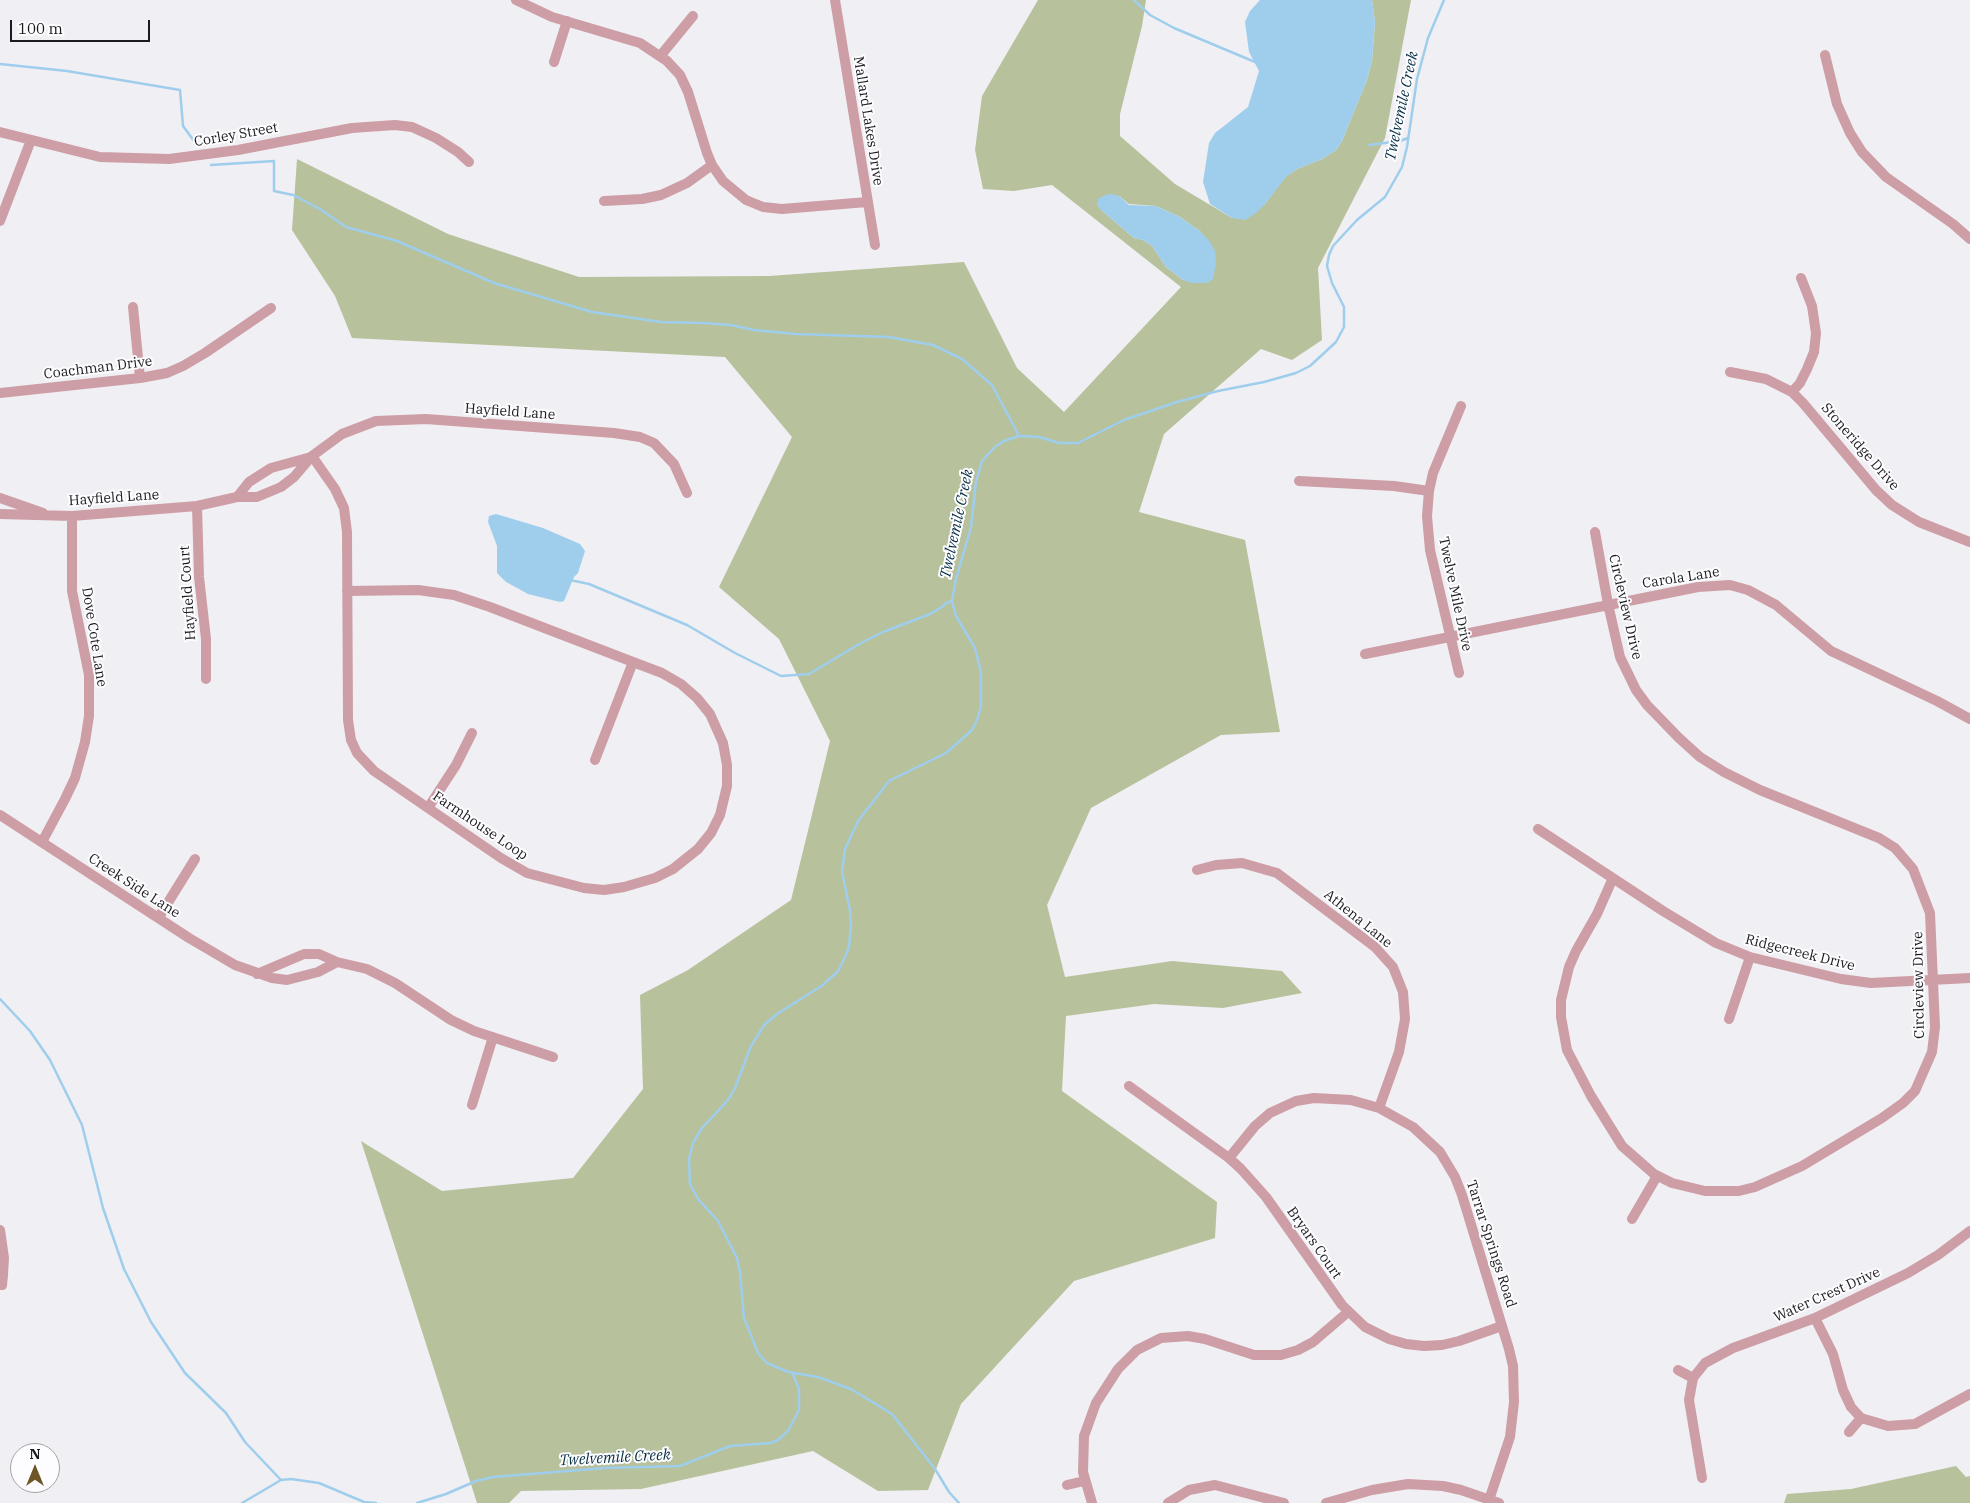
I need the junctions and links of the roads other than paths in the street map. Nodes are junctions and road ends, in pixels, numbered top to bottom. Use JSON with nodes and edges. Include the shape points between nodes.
{"nodes":[{"id":1,"x":516,"y":0,"type":"edge"},
{"id":2,"x":835,"y":0,"type":"edge"},
{"id":3,"x":692,"y":16,"type":"dead end"},
{"id":4,"x":567,"y":21,"type":"junction"},
{"id":5,"x":660,"y":55,"type":"junction"},
{"id":6,"x":1825,"y":55,"type":"dead end"},
{"id":7,"x":554,"y":62,"type":"dead end"},
{"id":8,"x":0,"y":132,"type":"edge"},
{"id":9,"x":31,"y":140,"type":"junction"},
{"id":10,"x":469,"y":162,"type":"dead end"},
{"id":11,"x":712,"y":165,"type":"junction"},
{"id":12,"x":604,"y":201,"type":"dead end"},
{"id":13,"x":867,"y":202,"type":"junction"},
{"id":14,"x":0,"y":221,"type":"edge"},
{"id":15,"x":1970,"y":239,"type":"edge"},
{"id":16,"x":875,"y":245,"type":"dead end"},
{"id":17,"x":1801,"y":278,"type":"dead end"},
{"id":18,"x":133,"y":306,"type":"dead end"},
{"id":19,"x":271,"y":308,"type":"dead end"},
{"id":20,"x":1730,"y":372,"type":"dead end"},
{"id":21,"x":140,"y":378,"type":"junction"},
{"id":22,"x":0,"y":392,"type":"edge"},
{"id":23,"x":1792,"y":392,"type":"junction"},
{"id":24,"x":1461,"y":406,"type":"dead end"},
{"id":25,"x":312,"y":456,"type":"junction"},
{"id":26,"x":1299,"y":481,"type":"dead end"},
{"id":27,"x":1429,"y":491,"type":"junction"},
{"id":28,"x":687,"y":493,"type":"dead end"},
{"id":29,"x":238,"y":497,"type":"junction"},
{"id":30,"x":0,"y":498,"type":"edge"},
{"id":31,"x":197,"y":506,"type":"junction"},
{"id":32,"x":0,"y":514,"type":"edge"},
{"id":33,"x":50,"y":516,"type":"junction"},
{"id":34,"x":72,"y":516,"type":"junction"},
{"id":35,"x":1595,"y":532,"type":"dead end"},
{"id":36,"x":1970,"y":542,"type":"edge"},
{"id":37,"x":348,"y":591,"type":"junction"},
{"id":38,"x":1608,"y":604,"type":"junction"},
{"id":39,"x":1449,"y":637,"type":"junction"},
{"id":40,"x":1365,"y":654,"type":"dead end"},
{"id":41,"x":633,"y":662,"type":"junction"},
{"id":42,"x":1459,"y":673,"type":"dead end"},
{"id":43,"x":206,"y":679,"type":"dead end"},
{"id":44,"x":1970,"y":718,"type":"edge"},
{"id":45,"x":472,"y":733,"type":"dead end"},
{"id":46,"x":595,"y":760,"type":"dead end"},
{"id":47,"x":428,"y":808,"type":"junction"},
{"id":48,"x":0,"y":815,"type":"edge"},
{"id":49,"x":1538,"y":829,"type":"dead end"},
{"id":50,"x":42,"y":842,"type":"junction"},
{"id":51,"x":195,"y":859,"type":"dead end"},
{"id":52,"x":1197,"y":870,"type":"dead end"},
{"id":53,"x":1613,"y":878,"type":"junction"},
{"id":54,"x":159,"y":917,"type":"junction"},
{"id":55,"x":1750,"y":957,"type":"junction"},
{"id":56,"x":337,"y":962,"type":"junction"},
{"id":57,"x":257,"y":974,"type":"junction"},
{"id":58,"x":1970,"y":978,"type":"edge"},
{"id":59,"x":1932,"y":980,"type":"junction"},
{"id":60,"x":1729,"y":1019,"type":"dead end"},
{"id":61,"x":493,"y":1037,"type":"junction"},
{"id":62,"x":553,"y":1057,"type":"dead end"},
{"id":63,"x":1129,"y":1086,"type":"dead end"},
{"id":64,"x":472,"y":1105,"type":"dead end"},
{"id":65,"x":1379,"y":1108,"type":"junction"},
{"id":66,"x":1229,"y":1158,"type":"junction"},
{"id":67,"x":1657,"y":1176,"type":"junction"},
{"id":68,"x":1632,"y":1219,"type":"dead end"},
{"id":69,"x":0,"y":1230,"type":"edge"},
{"id":70,"x":1970,"y":1231,"type":"edge"},
{"id":71,"x":1,"y":1285,"type":"edge"},
{"id":72,"x":1348,"y":1312,"type":"junction"},
{"id":73,"x":1815,"y":1318,"type":"junction"},
{"id":74,"x":1502,"y":1326,"type":"junction"},
{"id":75,"x":1678,"y":1370,"type":"dead end"},
{"id":76,"x":1693,"y":1378,"type":"junction"},
{"id":77,"x":1970,"y":1394,"type":"edge"},
{"id":78,"x":1860,"y":1418,"type":"junction"},
{"id":79,"x":1849,"y":1432,"type":"dead end"},
{"id":80,"x":1702,"y":1478,"type":"dead end"},
{"id":81,"x":1084,"y":1481,"type":"junction"},
{"id":82,"x":1067,"y":1484,"type":"dead end"},
{"id":83,"x":1492,"y":1502,"type":"edge"},
{"id":84,"x":1092,"y":1503,"type":"edge"},
{"id":85,"x":1168,"y":1503,"type":"edge"},
{"id":86,"x":1284,"y":1503,"type":"edge"},
{"id":87,"x":1326,"y":1503,"type":"edge"}],
"edges":[{"from":1,"to":4,"type":"street"},
{"from":2,"to":13,"type":"street","name":"Mallard Lakes Drive"},
{"from":3,"to":5,"type":"street"},
{"from":4,"to":5,"type":"street","via":[[640,44]]},
{"from":4,"to":7,"type":"street"},
{"from":5,"to":11,"type":"street","via":[[684,84]]},
{"from":6,"to":15,"type":"street","via":[[1837,104],[1862,152],[1886,177]]},
{"from":8,"to":9,"type":"street","name":"Corley Street"},
{"from":9,"to":10,"type":"street","name":"Corley Street","via":[[100,157],[170,159],[238,150],[352,128],[395,125],[412,127],[436,138]]},
{"from":9,"to":14,"type":"street"},
{"from":11,"to":12,"type":"street","via":[[687,184],[661,195]]},
{"from":11,"to":13,"type":"street","via":[[730,188],[746,200],[764,207],[782,210]]},
{"from":13,"to":16,"type":"street","name":"Mallard Lakes Drive"},
{"from":17,"to":23,"type":"street","via":[[1812,306],[1816,334],[1814,352],[1807,369]]},
{"from":18,"to":21,"type":"street"},
{"from":19,"to":21,"type":"street","name":"Coachman Drive","via":[[206,354],[167,373]]},
{"from":20,"to":23,"type":"street","name":"Stoneridge Drive","via":[[1766,379]]},
{"from":21,"to":22,"type":"street","name":"Coachman Drive"},
{"from":23,"to":36,"type":"street","name":"Stoneridge Drive","via":[[1892,505],[1919,522]]},
{"from":24,"to":27,"type":"street","name":"Twelve Mile Drive","via":[[1440,454]]},
{"from":25,"to":28,"type":"street","name":"Hayfield Lane","via":[[342,434],[376,421],[426,419],[614,433],[654,443],[674,464]]},
{"from":25,"to":29,"type":"street","name":"Hayfield Lane","via":[[271,468],[249,482]]},
{"from":25,"to":29,"type":"street","name":"Hayfield Lane","via":[[281,487],[258,497]]},
{"from":25,"to":37,"type":"street","name":"Farmhouse Loop","via":[[344,508]]},
{"from":26,"to":27,"type":"street"},
{"from":27,"to":39,"type":"street","name":"Twelve Mile Drive","via":[[1430,550]]},
{"from":29,"to":31,"type":"street","name":"Hayfield Lane"},
{"from":30,"to":33,"type":"street","name":"Hayfield Lane"},
{"from":31,"to":34,"type":"street","name":"Hayfield Lane"},
{"from":31,"to":43,"type":"street","name":"Hayfield Court","via":[[198,577],[206,639]]},
{"from":32,"to":33,"type":"street","name":"Hayfield Lane"},
{"from":33,"to":34,"type":"street","name":"Hayfield Lane"},
{"from":34,"to":50,"type":"street","name":"Dove Cote Lane","via":[[72,590],[89,675],[89,716],[75,778]]},
{"from":35,"to":38,"type":"street","name":"Circleview Drive"},
{"from":37,"to":41,"type":"street","name":"Farmhouse Loop","via":[[418,590],[454,595]]},
{"from":37,"to":47,"type":"street","name":"Farmhouse Loop","via":[[348,720],[351,740],[357,753],[374,771]]},
{"from":38,"to":39,"type":"street","name":"Carola Lane"},
{"from":38,"to":44,"type":"street","name":"Carola Lane","via":[[1698,587],[1722,584],[1739,587],[1776,605],[1831,651]]},
{"from":38,"to":59,"type":"street","name":"Circleview Drive","via":[[1620,657],[1636,690],[1679,738],[1700,756],[1742,782],[1880,838],[1902,854],[1917,877],[1928,904]]},
{"from":39,"to":40,"type":"street","name":"Carola Lane"},
{"from":39,"to":42,"type":"street","name":"Twelve Mile Drive"},
{"from":41,"to":46,"type":"street"},
{"from":41,"to":47,"type":"street","name":"Farmhouse Loop","via":[[669,677],[697,698],[713,722],[726,758],[727,786],[720,815],[698,849],[673,869],[624,887],[584,888],[527,873]]},
{"from":45,"to":47,"type":"street"},
{"from":48,"to":50,"type":"street","name":"Creek Side Lane"},
{"from":49,"to":53,"type":"street","name":"Ridgecreek Drive"},
{"from":50,"to":54,"type":"street","name":"Creek Side Lane"},
{"from":51,"to":54,"type":"street"},
{"from":52,"to":65,"type":"street","name":"Athena Lane","via":[[1242,863],[1277,873],[1375,947],[1393,967],[1403,992],[1406,1019],[1399,1052]]},
{"from":53,"to":55,"type":"street","name":"Ridgecreek Drive","via":[[1716,943]]},
{"from":53,"to":67,"type":"street","name":"Circleview Drive","via":[[1569,967],[1561,1000],[1562,1025],[1570,1058],[1617,1139],[1628,1153]]},
{"from":54,"to":57,"type":"street","name":"Creek Side Lane","via":[[235,965]]},
{"from":55,"to":59,"type":"street","name":"Ridgecreek Drive","via":[[1871,983]]},
{"from":55,"to":60,"type":"street"},
{"from":56,"to":57,"type":"street","name":"Creek Side Lane","via":[[318,972],[287,980]]},
{"from":56,"to":57,"type":"street","via":[[319,954],[304,954]]},
{"from":56,"to":61,"type":"street","via":[[368,969],[451,1020]]},
{"from":58,"to":59,"type":"street","name":"Ridgecreek Drive"},
{"from":59,"to":67,"type":"street","name":"Circleview Drive","via":[[1935,1027],[1932,1052],[1915,1091],[1889,1113],[1802,1166],[1755,1187],[1739,1191],[1705,1191]]},
{"from":61,"to":62,"type":"street"},
{"from":61,"to":64,"type":"street"},
{"from":63,"to":66,"type":"street","name":"Bryars Court"},
{"from":65,"to":66,"type":"street","name":"Tarrar Springs Road","via":[[1351,1100],[1296,1101],[1262,1119]]},
{"from":65,"to":74,"type":"street","name":"Tarrar Springs Road","via":[[1427,1139],[1440,1152],[1455,1177]]},
{"from":66,"to":72,"type":"street","name":"Bryars Court","via":[[1266,1197]]},
{"from":67,"to":68,"type":"street"},
{"from":69,"to":71,"type":"street","via":[[4,1258]]},
{"from":70,"to":73,"type":"street","name":"Water Crest Drive","via":[[1915,1269]]},
{"from":72,"to":74,"type":"street","name":"Bryars Court","via":[[1381,1336],[1424,1346],[1459,1341]]},
{"from":72,"to":81,"type":"street","via":[[1314,1342],[1281,1355],[1254,1355],[1188,1336],[1161,1338],[1137,1350],[1118,1369],[1089,1419],[1082,1454]]},
{"from":73,"to":76,"type":"street","name":"Water Crest Drive","via":[[1733,1348],[1706,1363]]},
{"from":73,"to":78,"type":"street","via":[[1833,1354],[1843,1390]]},
{"from":74,"to":83,"type":"street","name":"Tarrar Springs Road","via":[[1512,1366],[1514,1411]]},
{"from":75,"to":76,"type":"street"},
{"from":76,"to":80,"type":"street","via":[[1690,1413]]},
{"from":77,"to":78,"type":"street","via":[[1915,1424],[1888,1426]]},
{"from":78,"to":79,"type":"street"},
{"from":81,"to":82,"type":"street"},
{"from":81,"to":84,"type":"street"},
{"from":83,"to":87,"type":"street","via":[[1444,1486],[1408,1484]]},
{"from":85,"to":86,"type":"street","via":[[1189,1490],[1215,1485]]}]}
